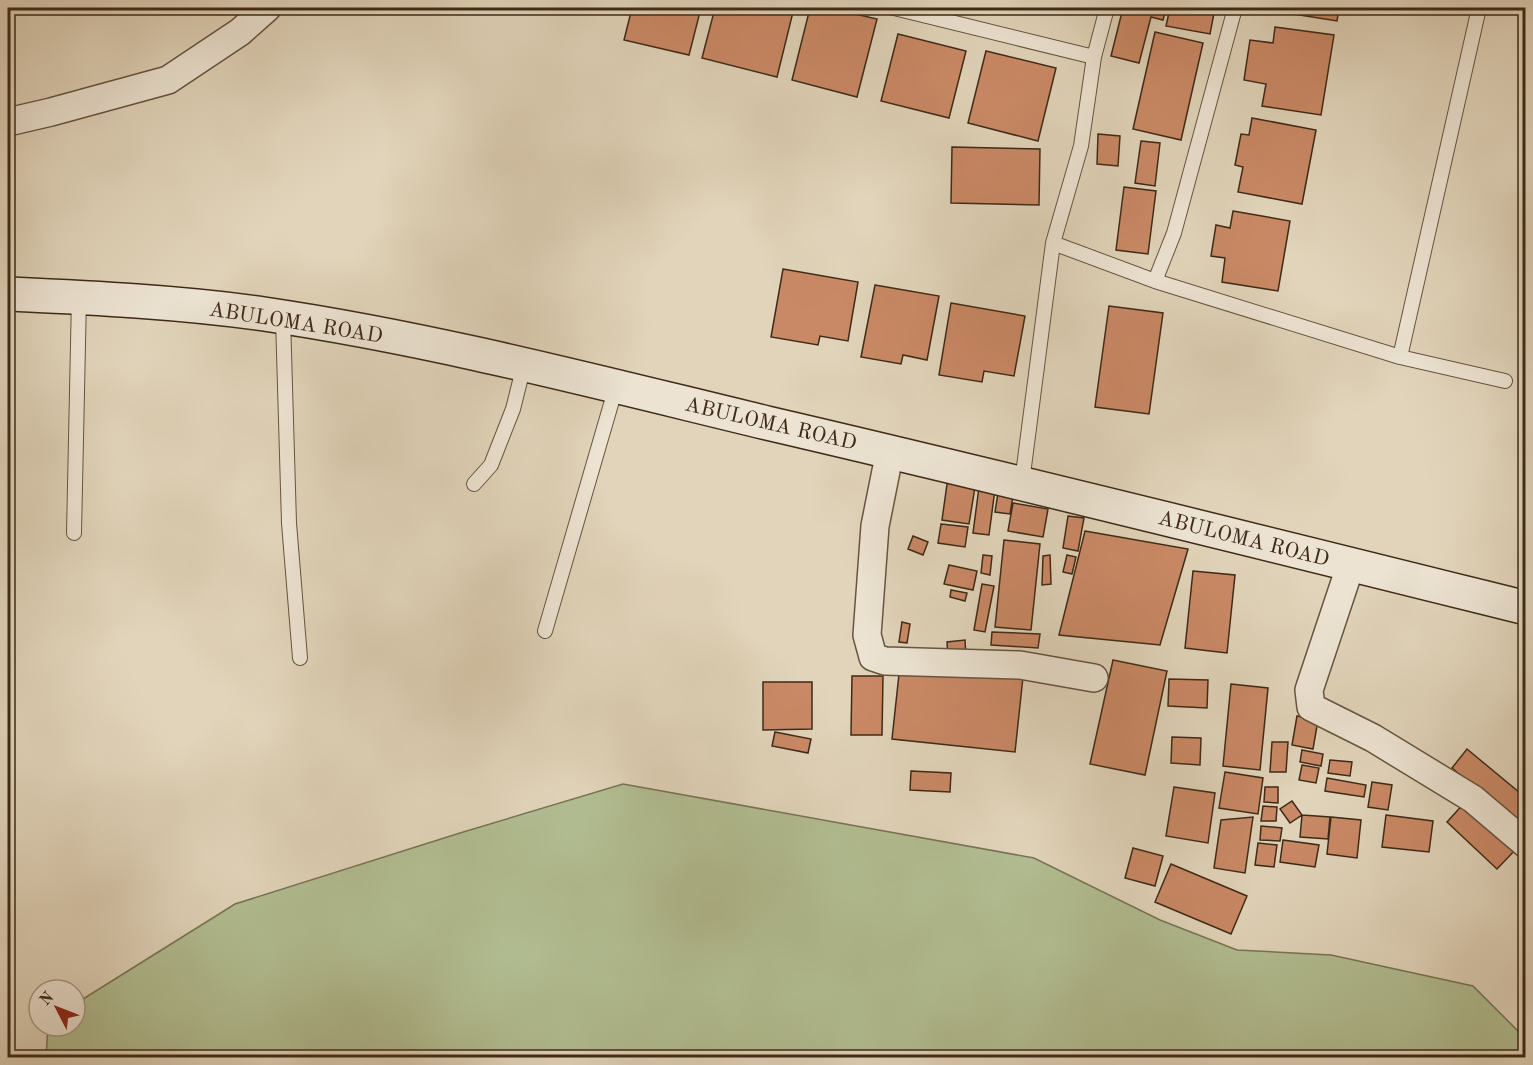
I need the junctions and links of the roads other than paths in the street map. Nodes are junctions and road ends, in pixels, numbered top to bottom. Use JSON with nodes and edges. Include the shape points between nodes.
{"nodes":[{"id":1,"x":267,"y":8,"type":"edge"},
{"id":2,"x":894,"y":8,"type":"edge"},
{"id":3,"x":1107,"y":8,"type":"edge"},
{"id":4,"x":1235,"y":8,"type":"edge"},
{"id":5,"x":1479,"y":8,"type":"edge"},
{"id":6,"x":1094,"y":57,"type":"junction"},
{"id":7,"x":8,"y":122,"type":"edge"},
{"id":8,"x":1053,"y":243,"type":"junction"},
{"id":9,"x":1155,"y":281,"type":"junction"},
{"id":10,"x":8,"y":294,"type":"edge"},
{"id":11,"x":79,"y":297,"type":"junction"},
{"id":12,"x":283,"y":318,"type":"junction"},
{"id":13,"x":1400,"y":357,"type":"junction"},
{"id":14,"x":525,"y":365,"type":"junction"},
{"id":15,"x":1505,"y":381,"type":"dead end"},
{"id":16,"x":616,"y":387,"type":"junction"},
{"id":17,"x":890,"y":451,"type":"junction"},
{"id":18,"x":1022,"y":482,"type":"junction"},
{"id":19,"x":474,"y":484,"type":"dead end"},
{"id":20,"x":74,"y":533,"type":"dead end"},
{"id":21,"x":1351,"y":564,"type":"junction"},
{"id":22,"x":1526,"y":608,"type":"edge"},
{"id":23,"x":545,"y":631,"type":"dead end"},
{"id":24,"x":300,"y":658,"type":"dead end"},
{"id":25,"x":1094,"y":678,"type":"dead end"},
{"id":26,"x":1526,"y":843,"type":"edge"}],
"edges":[{"from":1,"to":7,"type":"street","via":[[240,32],[168,80]]},
{"from":2,"to":6,"type":"lane"},
{"from":3,"to":6,"type":"lane"},
{"from":4,"to":9,"type":"lane","via":[[1174,233]]},
{"from":5,"to":13,"type":"lane"},
{"from":6,"to":8,"type":"lane","via":[[1081,146]]},
{"from":8,"to":9,"type":"lane"},
{"from":8,"to":18,"type":"lane"},
{"from":9,"to":13,"type":"lane"},
{"from":10,"to":11,"type":"street","name":"ABULOMA ROAD"},
{"from":11,"to":12,"type":"street","name":"ABULOMA ROAD"},
{"from":11,"to":20,"type":"lane"},
{"from":12,"to":14,"type":"street","name":"ABULOMA ROAD"},
{"from":12,"to":24,"type":"lane","via":[[289,523]]},
{"from":13,"to":15,"type":"lane"},
{"from":14,"to":16,"type":"street","name":"ABULOMA ROAD"},
{"from":14,"to":19,"type":"lane","via":[[513,410],[491,465]]},
{"from":16,"to":17,"type":"street","name":"ABULOMA ROAD"},
{"from":16,"to":23,"type":"lane"},
{"from":17,"to":18,"type":"street","name":"ABULOMA ROAD"},
{"from":17,"to":25,"type":"street","via":[[874,537],[867,635],[873,657],[885,661],[1020,665]]},
{"from":18,"to":21,"type":"street","name":"ABULOMA ROAD"},
{"from":21,"to":22,"type":"street","name":"ABULOMA ROAD"},
{"from":21,"to":26,"type":"street","via":[[1310,690],[1311,707],[1373,738],[1473,800]]}]}
